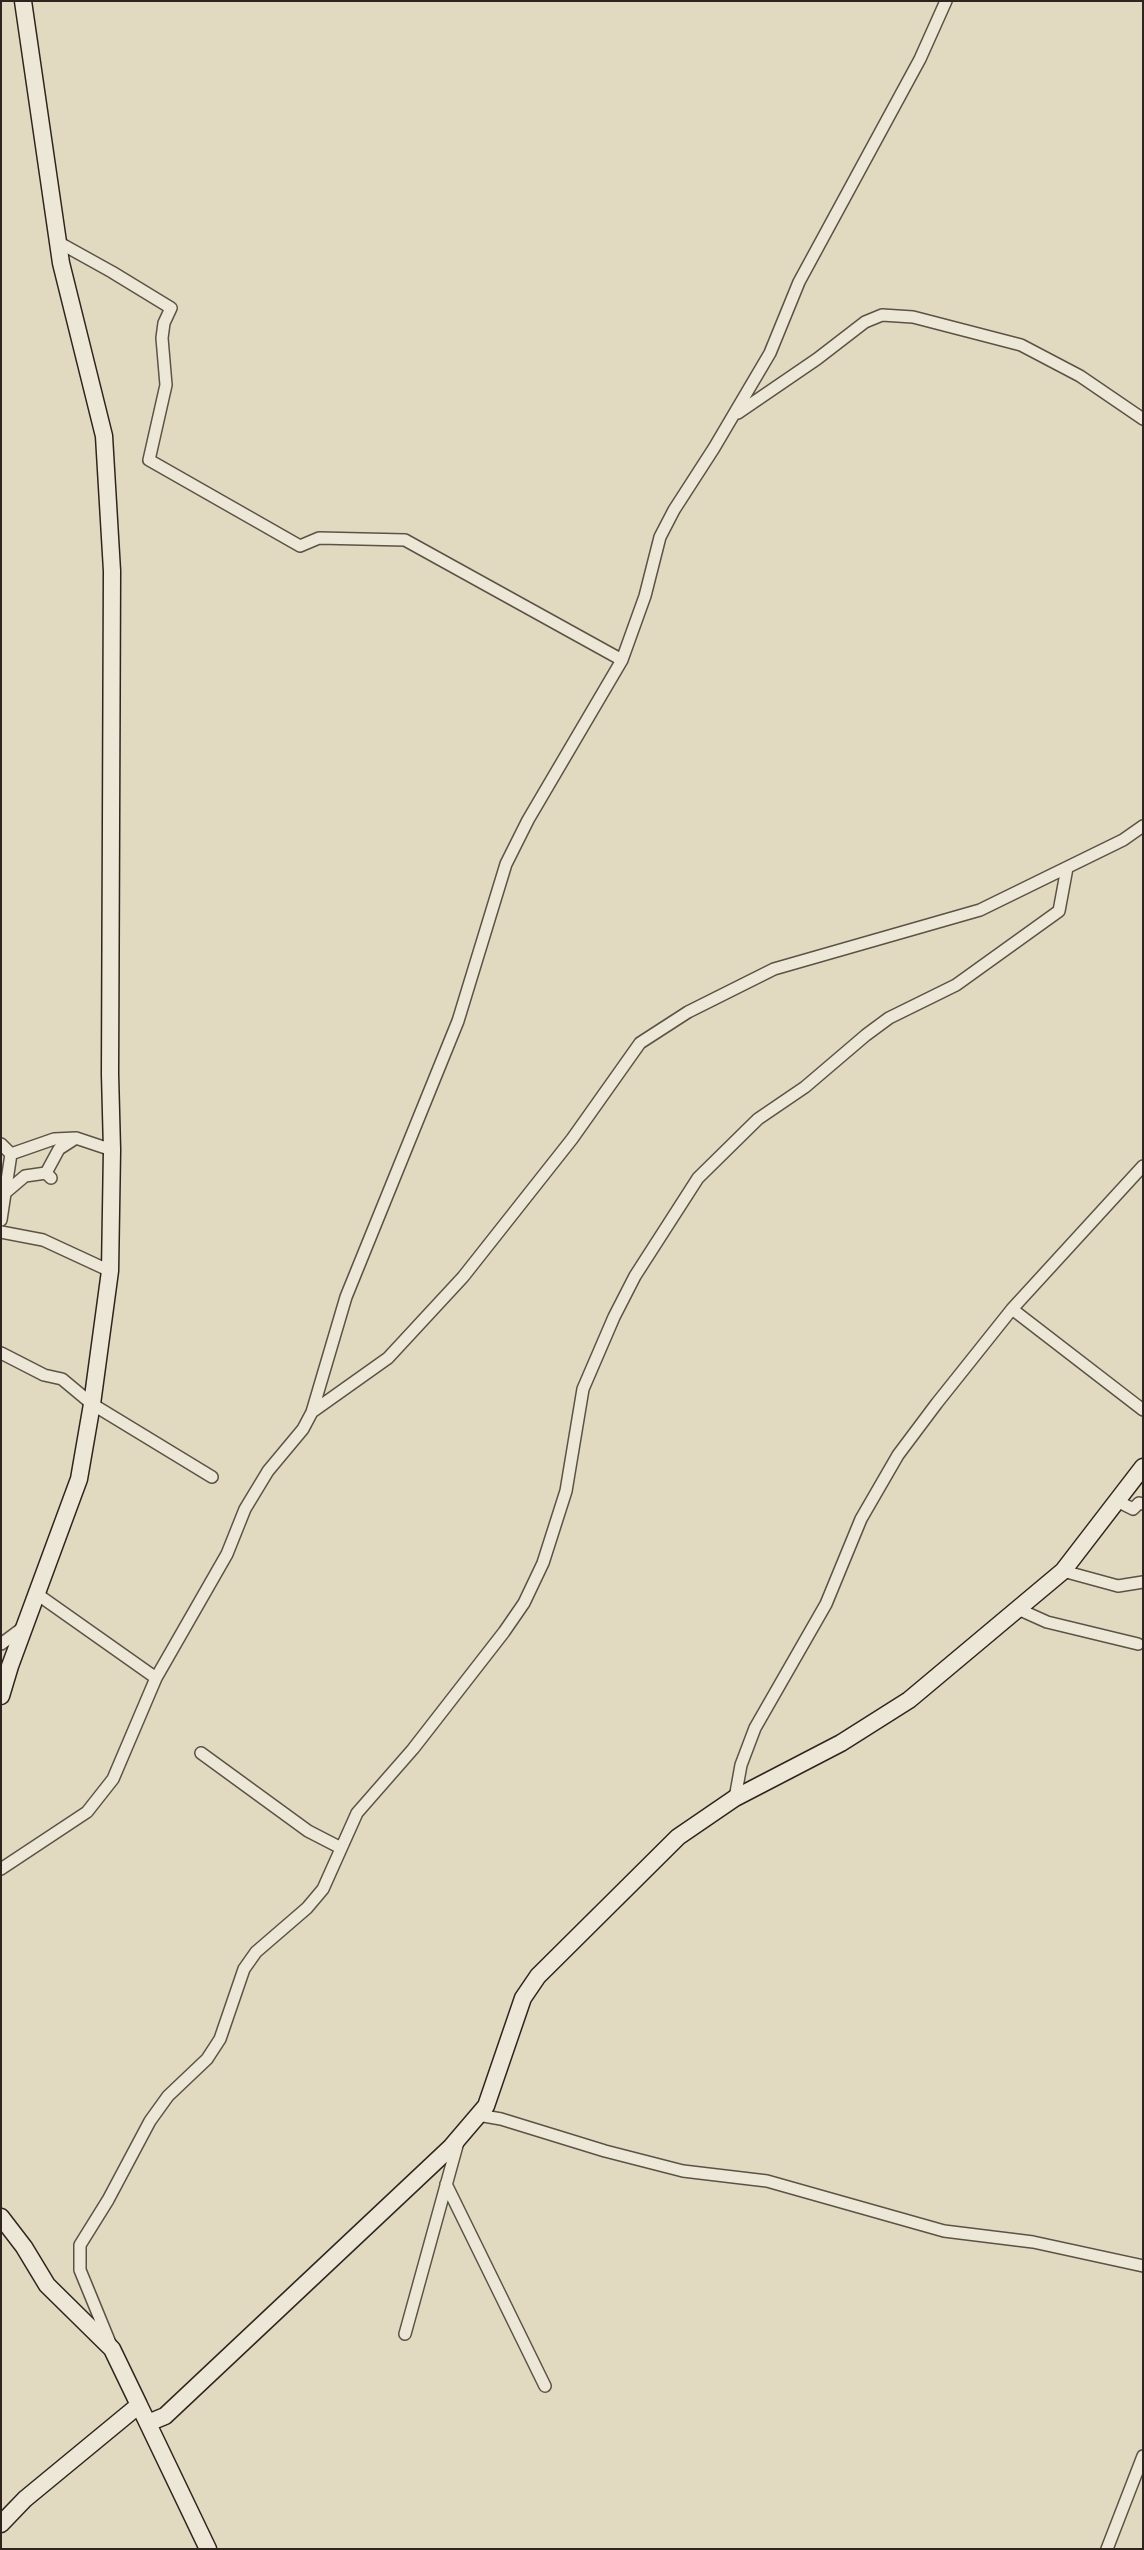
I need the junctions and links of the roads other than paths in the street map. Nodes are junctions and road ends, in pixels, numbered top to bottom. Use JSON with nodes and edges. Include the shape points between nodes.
{"nodes":[{"id":1,"x":23,"y":1,"type":"edge"},
{"id":2,"x":946,"y":1,"type":"edge"},
{"id":3,"x":58,"y":242,"type":"junction"},
{"id":4,"x":734,"y":416,"type":"junction"},
{"id":5,"x":1143,"y":419,"type":"edge"},
{"id":6,"x":622,"y":660,"type":"junction"},
{"id":7,"x":1143,"y":826,"type":"edge"},
{"id":8,"x":1068,"y":868,"type":"junction"},
{"id":9,"x":76,"y":1138,"type":"junction"},
{"id":10,"x":1,"y":1144,"type":"edge"},
{"id":11,"x":112,"y":1150,"type":"junction"},
{"id":12,"x":11,"y":1154,"type":"junction"},
{"id":13,"x":1143,"y":1166,"type":"edge"},
{"id":14,"x":5,"y":1193,"type":"junction"},
{"id":15,"x":1,"y":1220,"type":"edge"},
{"id":16,"x":1,"y":1232,"type":"edge"},
{"id":17,"x":110,"y":1271,"type":"junction"},
{"id":18,"x":1012,"y":1310,"type":"junction"},
{"id":19,"x":1,"y":1353,"type":"edge"},
{"id":20,"x":92,"y":1404,"type":"junction"},
{"id":21,"x":1143,"y":1410,"type":"edge"},
{"id":22,"x":312,"y":1412,"type":"junction"},
{"id":23,"x":1143,"y":1467,"type":"edge"},
{"id":24,"x":212,"y":1477,"type":"dead end"},
{"id":25,"x":1117,"y":1501,"type":"junction"},
{"id":26,"x":1143,"y":1504,"type":"edge"},
{"id":27,"x":1064,"y":1571,"type":"junction"},
{"id":28,"x":1143,"y":1582,"type":"edge"},
{"id":29,"x":37,"y":1594,"type":"junction"},
{"id":30,"x":1018,"y":1609,"type":"junction"},
{"id":31,"x":25,"y":1626,"type":"junction"},
{"id":32,"x":1,"y":1644,"type":"edge"},
{"id":33,"x":1138,"y":1644,"type":"dead end"},
{"id":34,"x":156,"y":1678,"type":"junction"},
{"id":35,"x":1,"y":1696,"type":"edge"},
{"id":36,"x":201,"y":1753,"type":"dead end"},
{"id":37,"x":735,"y":1798,"type":"junction"},
{"id":38,"x":341,"y":1848,"type":"junction"},
{"id":39,"x":1,"y":1870,"type":"edge"},
{"id":40,"x":478,"y":2116,"type":"junction"},
{"id":41,"x":459,"y":2138,"type":"junction"},
{"id":42,"x":446,"y":2184,"type":"junction"},
{"id":43,"x":1,"y":2217,"type":"edge"},
{"id":44,"x":1143,"y":2266,"type":"edge"},
{"id":45,"x":405,"y":2334,"type":"dead end"},
{"id":46,"x":112,"y":2349,"type":"junction"},
{"id":47,"x":545,"y":2386,"type":"dead end"},
{"id":48,"x":140,"y":2405,"type":"junction"},
{"id":49,"x":148,"y":2423,"type":"junction"},
{"id":50,"x":1143,"y":2456,"type":"edge"},
{"id":51,"x":1,"y":2524,"type":"edge"},
{"id":52,"x":208,"y":2549,"type":"edge"},
{"id":53,"x":1107,"y":2549,"type":"edge"}],
"edges":[{"from":1,"to":3,"type":"street"},
{"from":2,"to":4,"type":"street","via":[[898,102],[799,282],[770,353]]},
{"from":3,"to":6,"type":"street","via":[[170,308],[162,338],[166,385],[149,460],[300,546],[319,538],[405,540]]},
{"from":3,"to":11,"type":"street","via":[[104,436],[110,532]]},
{"from":4,"to":5,"type":"street","via":[[865,322],[882,315],[913,317],[1021,345],[1080,376]]},
{"from":4,"to":6,"type":"street","via":[[660,537],[645,596]]},
{"from":6,"to":22,"type":"street","via":[[528,820],[506,864],[458,1021],[346,1297]]},
{"from":7,"to":8,"type":"street"},
{"from":8,"to":22,"type":"street","via":[[980,910],[774,969],[688,1012],[640,1043],[572,1139],[463,1277],[388,1358]]},
{"from":8,"to":38,"type":"street","via":[[1059,911],[956,986],[889,1018],[866,1034],[804,1087],[758,1119],[698,1178],[635,1276],[583,1389],[566,1491],[543,1563],[524,1603],[413,1749],[357,1813]]},
{"from":9,"to":11,"type":"street"},
{"from":9,"to":12,"type":"street","via":[[54,1139]]},
{"from":9,"to":14,"type":"street","via":[[60,1150],[49,1176],[25,1176]]},
{"from":10,"to":12,"type":"street"},
{"from":11,"to":17,"type":"street"},
{"from":12,"to":14,"type":"street"},
{"from":13,"to":18,"type":"street"},
{"from":14,"to":15,"type":"street"},
{"from":16,"to":17,"type":"street","via":[[43,1240]]},
{"from":17,"to":20,"type":"street"},
{"from":18,"to":21,"type":"street"},
{"from":18,"to":37,"type":"street","via":[[936,1403],[898,1455],[875,1494],[826,1604],[755,1728],[741,1765]]},
{"from":19,"to":20,"type":"street","via":[[44,1375],[62,1379]]},
{"from":20,"to":24,"type":"street"},
{"from":20,"to":29,"type":"street","via":[[79,1479]]},
{"from":22,"to":34,"type":"street","via":[[303,1429],[268,1471],[245,1509],[226,1554]]},
{"from":23,"to":25,"type":"street"},
{"from":25,"to":26,"type":"street","via":[[1133,1509],[1139,1503]]},
{"from":25,"to":27,"type":"street"},
{"from":27,"to":28,"type":"street","via":[[1118,1586]]},
{"from":27,"to":30,"type":"street"},
{"from":29,"to":31,"type":"street"},
{"from":29,"to":34,"type":"street"},
{"from":30,"to":33,"type":"street","via":[[1048,1622]]},
{"from":30,"to":37,"type":"street","via":[[909,1700],[876,1723]]},
{"from":31,"to":32,"type":"street"},
{"from":31,"to":35,"type":"street"},
{"from":34,"to":39,"type":"street","via":[[113,1779],[87,1812]]},
{"from":36,"to":38,"type":"street","via":[[308,1831]]},
{"from":37,"to":40,"type":"street","via":[[678,1838],[538,1976],[523,1998],[486,2106]]},
{"from":38,"to":46,"type":"street","via":[[317,1895],[289,1925],[263,1945],[244,1969],[220,2039],[207,2059],[168,2096],[150,2121],[80,2245],[80,2270]]},
{"from":40,"to":41,"type":"street"},
{"from":40,"to":44,"type":"street","via":[[501,2119],[683,2171],[767,2181],[944,2231],[1033,2242]]},
{"from":41,"to":42,"type":"street"},
{"from":41,"to":49,"type":"street","via":[[165,2416]]},
{"from":42,"to":45,"type":"street"},
{"from":42,"to":47,"type":"street"},
{"from":43,"to":46,"type":"street","via":[[24,2247],[46,2285]]},
{"from":46,"to":48,"type":"street"},
{"from":48,"to":49,"type":"street"},
{"from":48,"to":51,"type":"street","via":[[25,2499]]},
{"from":49,"to":52,"type":"street"},
{"from":50,"to":53,"type":"street"}]}
